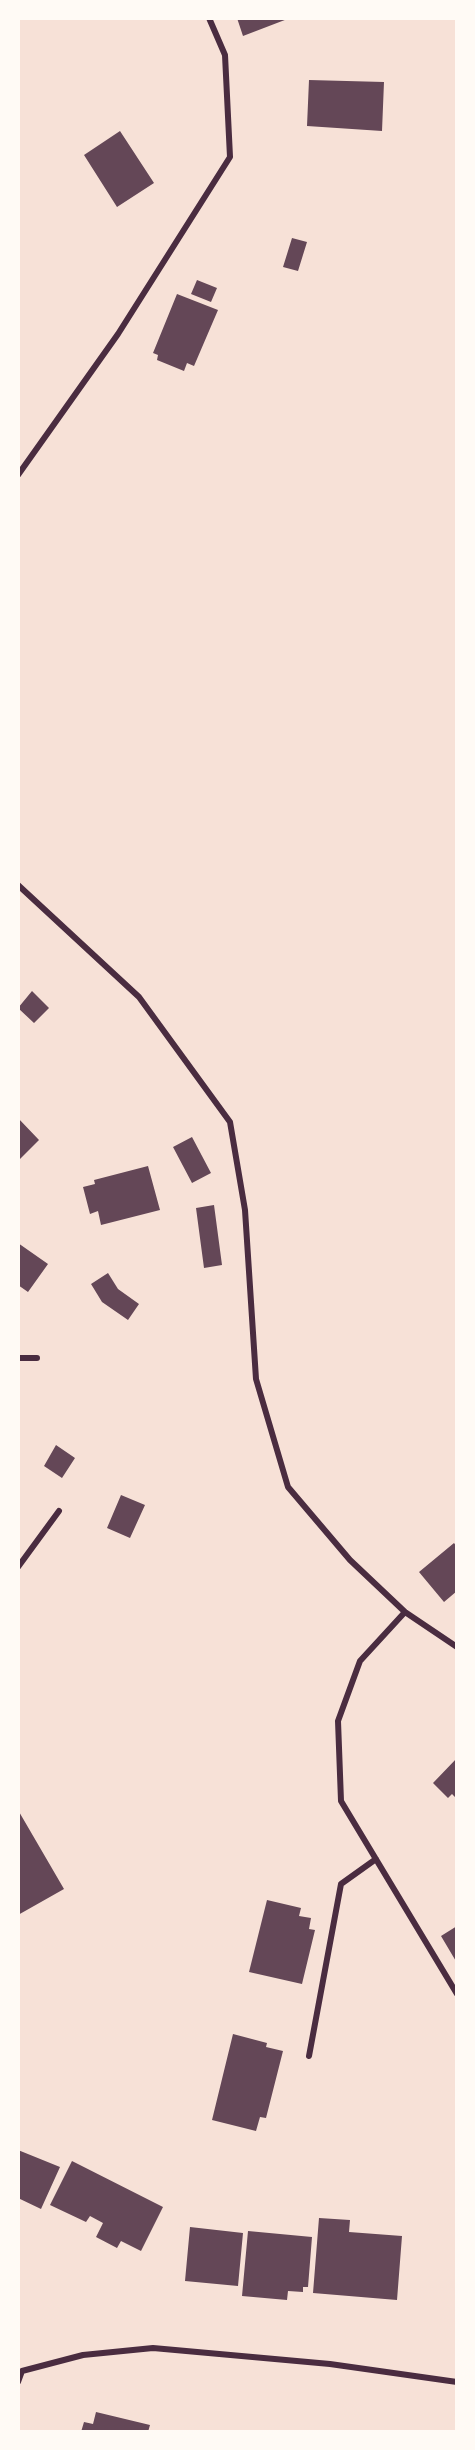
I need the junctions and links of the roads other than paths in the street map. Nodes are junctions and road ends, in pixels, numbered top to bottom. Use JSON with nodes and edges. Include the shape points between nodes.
{"nodes":[{"id":1,"x":209,"y":18,"type":"edge"},
{"id":2,"x":18,"y":475,"type":"edge"},
{"id":3,"x":18,"y":885,"type":"edge"},
{"id":4,"x":18,"y":1358,"type":"edge"},
{"id":5,"x":37,"y":1358,"type":"dead end"},
{"id":6,"x":59,"y":1511,"type":"dead end"},
{"id":7,"x":18,"y":1567,"type":"edge"},
{"id":8,"x":405,"y":1612,"type":"junction"},
{"id":9,"x":457,"y":1647,"type":"edge"},
{"id":10,"x":376,"y":1859,"type":"junction"},
{"id":11,"x":457,"y":1994,"type":"edge"},
{"id":12,"x":309,"y":2056,"type":"dead end"},
{"id":13,"x":20,"y":2368,"type":"edge"},
{"id":14,"x":18,"y":2382,"type":"edge"},
{"id":15,"x":457,"y":2382,"type":"edge"}],
"edges":[{"from":1,"to":2,"type":"street","via":[[225,55],[230,156],[118,334]]},
{"from":3,"to":8,"type":"street","via":[[139,997],[230,1122],[246,1210],[256,1379],[288,1487],[350,1560]]},
{"from":4,"to":5,"type":"street"},
{"from":6,"to":7,"type":"street"},
{"from":8,"to":9,"type":"street"},
{"from":8,"to":10,"type":"street","via":[[360,1661],[338,1720],[341,1801]]},
{"from":10,"to":11,"type":"street"},
{"from":10,"to":12,"type":"street","via":[[341,1884]]},
{"from":13,"to":14,"type":"street"},
{"from":13,"to":15,"type":"street","via":[[83,2355],[153,2348],[330,2364]]}]}
